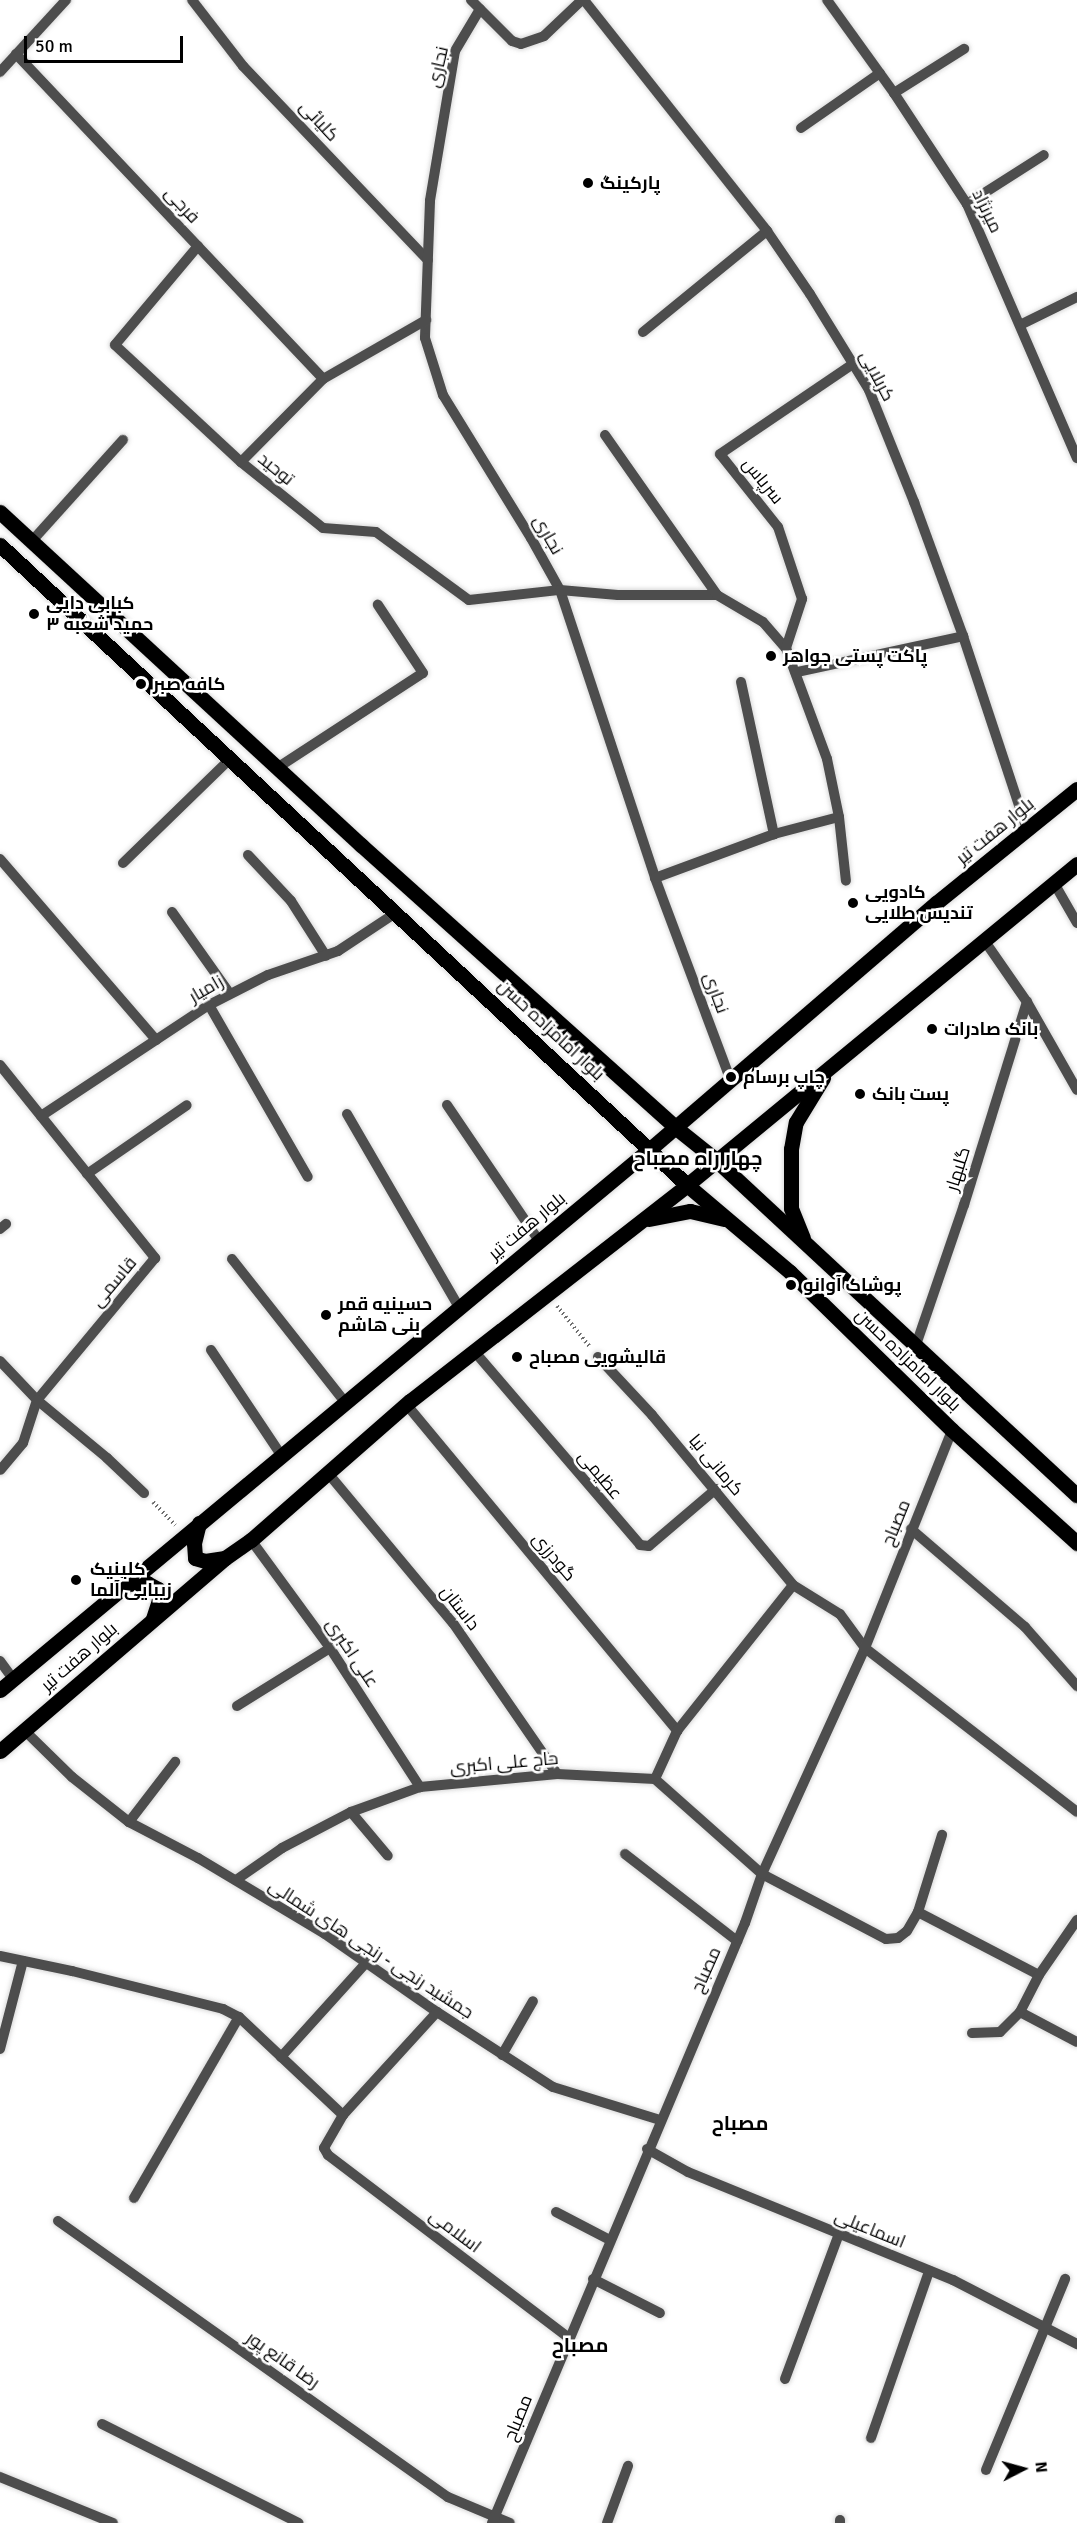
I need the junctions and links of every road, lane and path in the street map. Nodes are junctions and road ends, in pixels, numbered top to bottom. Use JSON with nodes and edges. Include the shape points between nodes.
{"nodes":[{"id":1,"x":66,"y":0,"type":"edge"},
{"id":2,"x":192,"y":0,"type":"edge"},
{"id":3,"x":471,"y":0,"type":"edge"},
{"id":4,"x":583,"y":0,"type":"edge"},
{"id":5,"x":827,"y":0,"type":"edge"},
{"id":6,"x":480,"y":9,"type":"junction"},
{"id":7,"x":964,"y":49,"type":"dead end"},
{"id":8,"x":16,"y":54,"type":"junction"},
{"id":9,"x":0,"y":72,"type":"edge"},
{"id":10,"x":880,"y":73,"type":"junction"},
{"id":11,"x":894,"y":93,"type":"junction"},
{"id":12,"x":801,"y":128,"type":"dead end"},
{"id":13,"x":1044,"y":155,"type":"dead end"},
{"id":14,"x":967,"y":204,"type":"junction"},
{"id":15,"x":767,"y":231,"type":"junction"},
{"id":16,"x":198,"y":246,"type":"junction"},
{"id":17,"x":428,"y":260,"type":"junction"},
{"id":18,"x":1077,"y":297,"type":"edge"},
{"id":19,"x":426,"y":320,"type":"junction"},
{"id":20,"x":1020,"y":325,"type":"junction"},
{"id":21,"x":643,"y":332,"type":"dead end"},
{"id":22,"x":853,"y":364,"type":"junction"},
{"id":23,"x":323,"y":379,"type":"junction"},
{"id":24,"x":605,"y":435,"type":"dead end"},
{"id":25,"x":123,"y":440,"type":"dead end"},
{"id":26,"x":1077,"y":458,"type":"edge"},
{"id":27,"x":241,"y":462,"type":"junction"},
{"id":28,"x":0,"y":512,"type":"edge"},
{"id":29,"x":32,"y":541,"type":"junction"},
{"id":30,"x":0,"y":544,"type":"edge"},
{"id":31,"x":560,"y":590,"type":"junction"},
{"id":32,"x":717,"y":595,"type":"junction"},
{"id":33,"x":378,"y":605,"type":"dead end"},
{"id":34,"x":963,"y":636,"type":"junction"},
{"id":35,"x":786,"y":648,"type":"junction"},
{"id":36,"x":797,"y":672,"type":"junction"},
{"id":37,"x":741,"y":682,"type":"dead end"},
{"id":38,"x":202,"y":698,"type":"junction"},
{"id":39,"x":187,"y":717,"type":"junction"},
{"id":40,"x":231,"y":758,"type":"junction"},
{"id":41,"x":277,"y":768,"type":"junction"},
{"id":42,"x":1077,"y":789,"type":"edge"},
{"id":43,"x":839,"y":817,"type":"junction"},
{"id":44,"x":1027,"y":829,"type":"junction"},
{"id":45,"x":774,"y":834,"type":"junction"},
{"id":46,"x":248,"y":855,"type":"dead end"},
{"id":47,"x":0,"y":859,"type":"edge"},
{"id":48,"x":123,"y":863,"type":"dead end"},
{"id":49,"x":1077,"y":864,"type":"edge"},
{"id":50,"x":655,"y":878,"type":"junction"},
{"id":51,"x":846,"y":881,"type":"dead end"},
{"id":52,"x":1054,"y":883,"type":"junction"},
{"id":53,"x":172,"y":912,"type":"dead end"},
{"id":54,"x":397,"y":912,"type":"junction"},
{"id":55,"x":1077,"y":923,"type":"edge"},
{"id":56,"x":984,"y":940,"type":"junction"},
{"id":57,"x":326,"y":956,"type":"junction"},
{"id":58,"x":230,"y":994,"type":"junction"},
{"id":59,"x":1027,"y":1002,"type":"junction"},
{"id":60,"x":209,"y":1005,"type":"junction"},
{"id":61,"x":156,"y":1040,"type":"junction"},
{"id":62,"x":834,"y":1062,"type":"junction"},
{"id":63,"x":0,"y":1065,"type":"edge"},
{"id":64,"x":730,"y":1079,"type":"junction"},
{"id":65,"x":1077,"y":1090,"type":"edge"},
{"id":66,"x":187,"y":1105,"type":"dead end"},
{"id":67,"x":447,"y":1105,"type":"dead end"},
{"id":68,"x":347,"y":1114,"type":"dead end"},
{"id":69,"x":41,"y":1116,"type":"junction"},
{"id":70,"x":675,"y":1127,"type":"junction"},
{"id":71,"x":650,"y":1149,"type":"junction"},
{"id":72,"x":715,"y":1159,"type":"junction"},
{"id":73,"x":87,"y":1174,"type":"junction"},
{"id":74,"x":308,"y":1177,"type":"dead end"},
{"id":75,"x":687,"y":1185,"type":"junction"},
{"id":76,"x":729,"y":1220,"type":"junction"},
{"id":77,"x":640,"y":1221,"type":"junction"},
{"id":78,"x":538,"y":1241,"type":"junction"},
{"id":79,"x":804,"y":1241,"type":"junction"},
{"id":80,"x":232,"y":1259,"type":"dead end"},
{"id":81,"x":548,"y":1294,"type":"junction"},
{"id":82,"x":459,"y":1307,"type":"junction"},
{"id":83,"x":916,"y":1345,"type":"junction"},
{"id":84,"x":211,"y":1350,"type":"dead end"},
{"id":85,"x":474,"y":1351,"type":"junction"},
{"id":86,"x":598,"y":1357,"type":"joint"},
{"id":87,"x":0,"y":1361,"type":"edge"},
{"id":88,"x":37,"y":1400,"type":"junction"},
{"id":89,"x":345,"y":1402,"type":"junction"},
{"id":90,"x":406,"y":1404,"type":"junction"},
{"id":91,"x":952,"y":1430,"type":"junction"},
{"id":92,"x":281,"y":1455,"type":"junction"},
{"id":93,"x":0,"y":1470,"type":"edge"},
{"id":94,"x":327,"y":1472,"type":"junction"},
{"id":95,"x":716,"y":1489,"type":"junction"},
{"id":96,"x":144,"y":1493,"type":"joint"},
{"id":97,"x":1077,"y":1495,"type":"edge"},
{"id":98,"x":199,"y":1523,"type":"junction"},
{"id":99,"x":911,"y":1529,"type":"junction"},
{"id":100,"x":185,"y":1536,"type":"junction"},
{"id":101,"x":251,"y":1540,"type":"junction"},
{"id":102,"x":1077,"y":1543,"type":"edge"},
{"id":103,"x":225,"y":1558,"type":"junction"},
{"id":104,"x":126,"y":1584,"type":"junction"},
{"id":105,"x":793,"y":1585,"type":"junction"},
{"id":106,"x":153,"y":1619,"type":"junction"},
{"id":107,"x":330,"y":1648,"type":"junction"},
{"id":108,"x":865,"y":1648,"type":"junction"},
{"id":109,"x":0,"y":1661,"type":"edge"},
{"id":110,"x":13,"y":1679,"type":"junction"},
{"id":111,"x":1077,"y":1686,"type":"edge"},
{"id":112,"x":0,"y":1690,"type":"edge"},
{"id":113,"x":237,"y":1706,"type":"dead end"},
{"id":114,"x":24,"y":1730,"type":"junction"},
{"id":115,"x":677,"y":1731,"type":"junction"},
{"id":116,"x":0,"y":1751,"type":"edge"},
{"id":117,"x":174,"y":1762,"type":"dead end"},
{"id":118,"x":557,"y":1774,"type":"junction"},
{"id":119,"x":655,"y":1779,"type":"junction"},
{"id":120,"x":420,"y":1787,"type":"junction"},
{"id":121,"x":351,"y":1812,"type":"junction"},
{"id":122,"x":1077,"y":1812,"type":"edge"},
{"id":123,"x":129,"y":1822,"type":"junction"},
{"id":124,"x":942,"y":1835,"type":"dead end"},
{"id":125,"x":625,"y":1854,"type":"dead end"},
{"id":126,"x":388,"y":1856,"type":"dead end"},
{"id":127,"x":762,"y":1874,"type":"junction"},
{"id":128,"x":236,"y":1880,"type":"junction"},
{"id":129,"x":918,"y":1912,"type":"junction"},
{"id":130,"x":1077,"y":1920,"type":"edge"},
{"id":131,"x":737,"y":1941,"type":"junction"},
{"id":132,"x":0,"y":1956,"type":"edge"},
{"id":133,"x":23,"y":1961,"type":"junction"},
{"id":134,"x":366,"y":1963,"type":"junction"},
{"id":135,"x":1039,"y":1975,"type":"junction"},
{"id":136,"x":533,"y":2001,"type":"dead end"},
{"id":137,"x":437,"y":2012,"type":"junction"},
{"id":138,"x":1020,"y":2012,"type":"junction"},
{"id":139,"x":239,"y":2017,"type":"junction"},
{"id":140,"x":972,"y":2033,"type":"dead end"},
{"id":141,"x":1077,"y":2042,"type":"edge"},
{"id":142,"x":0,"y":2049,"type":"edge"},
{"id":143,"x":502,"y":2055,"type":"junction"},
{"id":144,"x":281,"y":2057,"type":"junction"},
{"id":145,"x":343,"y":2115,"type":"junction"},
{"id":146,"x":660,"y":2120,"type":"junction"},
{"id":147,"x":647,"y":2150,"type":"junction"},
{"id":148,"x":134,"y":2198,"type":"dead end"},
{"id":149,"x":556,"y":2212,"type":"dead end"},
{"id":150,"x":58,"y":2221,"type":"dead end"},
{"id":151,"x":839,"y":2234,"type":"junction"},
{"id":152,"x":610,"y":2240,"type":"junction"},
{"id":153,"x":929,"y":2271,"type":"junction"},
{"id":154,"x":593,"y":2279,"type":"junction"},
{"id":155,"x":1065,"y":2279,"type":"dead end"},
{"id":156,"x":660,"y":2313,"type":"dead end"},
{"id":157,"x":1045,"y":2328,"type":"junction"},
{"id":158,"x":569,"y":2338,"type":"junction"},
{"id":159,"x":1077,"y":2344,"type":"edge"},
{"id":160,"x":785,"y":2379,"type":"dead end"},
{"id":161,"x":102,"y":2424,"type":"dead end"},
{"id":162,"x":871,"y":2438,"type":"dead end"},
{"id":163,"x":628,"y":2466,"type":"dead end"},
{"id":164,"x":986,"y":2470,"type":"dead end"},
{"id":165,"x":0,"y":2477,"type":"edge"},
{"id":166,"x":493,"y":2520,"type":"edge"},
{"id":167,"x":113,"y":2523,"type":"edge"},
{"id":168,"x":299,"y":2523,"type":"edge"},
{"id":169,"x":510,"y":2523,"type":"edge"},
{"id":170,"x":607,"y":2523,"type":"edge"}],
"edges":[{"from":1,"to":8,"type":"street"},
{"from":2,"to":17,"type":"street","name":"کلیائی","via":[[243,66]]},
{"from":3,"to":6,"type":"street"},
{"from":4,"to":6,"type":"street","via":[[544,36],[521,44],[512,41]]},
{"from":4,"to":15,"type":"street","name":"کربلایی"},
{"from":5,"to":10,"type":"street","name":"میرنژاد"},
{"from":6,"to":17,"type":"street","name":"نجاری","via":[[455,51],[430,201]]},
{"from":7,"to":11,"type":"street"},
{"from":8,"to":9,"type":"street"},
{"from":8,"to":16,"type":"street","name":"فرجی"},
{"from":10,"to":11,"type":"street","name":"میرنژاد"},
{"from":10,"to":12,"type":"street"},
{"from":11,"to":14,"type":"street","name":"میرنژاد"},
{"from":13,"to":14,"type":"street"},
{"from":14,"to":20,"type":"street","name":"میرنژاد"},
{"from":15,"to":21,"type":"street"},
{"from":15,"to":22,"type":"street","name":"کربلایی"},
{"from":16,"to":23,"type":"street","name":"فرجی"},
{"from":16,"to":27,"type":"street","name":"توحید","via":[[114,345]]},
{"from":17,"to":19,"type":"street","name":"نجاری"},
{"from":18,"to":20,"type":"street"},
{"from":19,"to":23,"type":"street"},
{"from":19,"to":31,"type":"street","name":"نجاری","via":[[425,338],[442,395]]},
{"from":20,"to":26,"type":"street","name":"میرنژاد"},
{"from":22,"to":34,"type":"street","name":"کربلایی","via":[[869,390]]},
{"from":22,"to":35,"type":"street","name":"سرپاس","via":[[720,454],[778,527],[802,599]]},
{"from":23,"to":27,"type":"street"},
{"from":24,"to":32,"type":"street"},
{"from":25,"to":29,"type":"street"},
{"from":27,"to":31,"type":"street","name":"توحید","via":[[323,528],[376,532],[469,600]]},
{"from":28,"to":29,"type":"main road","name":"بلوار امامزاده حسن"},
{"from":29,"to":38,"type":"main road","name":"بلوار امامزاده حسن"},
{"from":30,"to":39,"type":"main road","name":"بلوار امامزاده حسن"},
{"from":31,"to":32,"type":"street","name":"توحید","via":[[618,595]]},
{"from":31,"to":50,"type":"street","name":"نجاری"},
{"from":32,"to":35,"type":"street","via":[[763,622]]},
{"from":33,"to":41,"type":"street","via":[[423,673]]},
{"from":34,"to":36,"type":"street"},
{"from":34,"to":44,"type":"street","name":"کربلایی"},
{"from":35,"to":36,"type":"street"},
{"from":36,"to":43,"type":"street","via":[[827,759]]},
{"from":37,"to":45,"type":"street"},
{"from":38,"to":39,"type":"main road","via":[[198,714]]},
{"from":38,"to":41,"type":"main road","name":"بلوار امامزاده حسن"},
{"from":39,"to":40,"type":"main road","name":"بلوار امامزاده حسن"},
{"from":40,"to":48,"type":"street"},
{"from":40,"to":54,"type":"main road","name":"بلوار امامزاده حسن"},
{"from":41,"to":70,"type":"main road","name":"بلوار امامزاده حسن"},
{"from":42,"to":44,"type":"main road","name":"بلوار هفت تیر"},
{"from":43,"to":45,"type":"street"},
{"from":43,"to":51,"type":"street"},
{"from":44,"to":64,"type":"main road","name":"بلوار هفت تیر"},
{"from":45,"to":50,"type":"street"},
{"from":46,"to":57,"type":"street","via":[[291,901]]},
{"from":47,"to":61,"type":"street"},
{"from":49,"to":52,"type":"main road","name":"بلوار هفت تیر"},
{"from":50,"to":64,"type":"street","name":"نجاری"},
{"from":52,"to":55,"type":"street"},
{"from":52,"to":56,"type":"main road","name":"بلوار هفت تیر"},
{"from":53,"to":58,"type":"street"},
{"from":54,"to":57,"type":"street","name":"زامیار"},
{"from":54,"to":71,"type":"main road","name":"بلوار امامزاده حسن"},
{"from":56,"to":59,"type":"street"},
{"from":56,"to":62,"type":"main road","name":"بلوار هفت تیر"},
{"from":57,"to":58,"type":"street","name":"زامیار","via":[[268,975]]},
{"from":58,"to":60,"type":"street","name":"زامیار"},
{"from":59,"to":65,"type":"street"},
{"from":59,"to":83,"type":"street","name":"گلبهار"},
{"from":60,"to":61,"type":"street","name":"زامیار"},
{"from":60,"to":74,"type":"street"},
{"from":61,"to":69,"type":"street","name":"زامیار"},
{"from":62,"to":72,"type":"main road","name":"بلوار هفت تیر"},
{"from":62,"to":79,"type":"main road","via":[[796,1122],[790,1149],[791,1208]]},
{"from":63,"to":69,"type":"street","name":"قاسمی"},
{"from":64,"to":70,"type":"main road","name":"بلوار هفت تیر"},
{"from":66,"to":73,"type":"street"},
{"from":67,"to":78,"type":"street"},
{"from":68,"to":82,"type":"street"},
{"from":69,"to":73,"type":"street","name":"قاسمی"},
{"from":70,"to":71,"type":"main road","name":"بلوار هفت تیر"},
{"from":70,"to":72,"type":"main road","name":"بلوار امامزاده حسن"},
{"from":71,"to":75,"type":"main road","name":"بلوار امامزاده حسن"},
{"from":71,"to":78,"type":"main road","name":"بلوار هفت تیر"},
{"from":72,"to":75,"type":"main road","name":"بلوار هفت تیر"},
{"from":72,"to":79,"type":"main road","name":"بلوار امامزاده حسن"},
{"from":73,"to":88,"type":"street","name":"قاسمی","via":[[155,1258]]},
{"from":75,"to":76,"type":"main road","name":"بلوار امامزاده حسن"},
{"from":75,"to":77,"type":"main road","name":"بلوار هفت تیر"},
{"from":76,"to":77,"type":"main road","via":[[690,1211]]},
{"from":76,"to":91,"type":"main road","name":"بلوار امامزاده حسن","via":[[790,1272]]},
{"from":77,"to":81,"type":"main road","name":"بلوار هفت تیر"},
{"from":78,"to":82,"type":"main road","name":"بلوار هفت تیر"},
{"from":79,"to":83,"type":"main road","name":"بلوار امامزاده حسن"},
{"from":80,"to":89,"type":"street"},
{"from":81,"to":85,"type":"main road","name":"بلوار هفت تیر"},
{"from":81,"to":86,"type":"path"},
{"from":82,"to":89,"type":"main road","name":"بلوار هفت تیر"},
{"from":83,"to":97,"type":"main road","name":"بلوار امامزاده حسن"},
{"from":84,"to":92,"type":"street"},
{"from":85,"to":90,"type":"main road","name":"بلوار هفت تیر"},
{"from":85,"to":95,"type":"street","name":"عظیمی","via":[[640,1545],[649,1546]]},
{"from":86,"to":95,"type":"street","name":"کرمانی نیا"},
{"from":87,"to":88,"type":"street"},
{"from":88,"to":93,"type":"street","name":"قاسمی","via":[[23,1443]]},
{"from":88,"to":96,"type":"street"},
{"from":89,"to":92,"type":"main road","name":"بلوار هفت تیر"},
{"from":90,"to":94,"type":"main road","name":"بلوار هفت تیر"},
{"from":90,"to":115,"type":"street","name":"گودرزی"},
{"from":91,"to":99,"type":"street","name":"مصباح"},
{"from":91,"to":102,"type":"main road","name":"بلوار امامزاده حسن"},
{"from":92,"to":98,"type":"main road","name":"بلوار هفت تیر"},
{"from":94,"to":101,"type":"main road","name":"بلوار هفت تیر"},
{"from":94,"to":118,"type":"street","name":"داستان","via":[[453,1623]]},
{"from":95,"to":105,"type":"street","name":"کرمانی نیا"},
{"from":96,"to":100,"type":"path"},
{"from":98,"to":100,"type":"main road","name":"بلوار هفت تیر"},
{"from":98,"to":103,"type":"main road","via":[[195,1558]]},
{"from":99,"to":108,"type":"street","name":"مصباح"},
{"from":99,"to":111,"type":"street","via":[[1025,1627]]},
{"from":100,"to":104,"type":"main road","name":"بلوار هفت تیر"},
{"from":101,"to":103,"type":"main road","name":"بلوار هفت تیر"},
{"from":101,"to":107,"type":"street","name":"علی اکبری"},
{"from":103,"to":106,"type":"main road","name":"بلوار هفت تیر"},
{"from":104,"to":106,"type":"main road","via":[[147,1583],[158,1589]]},
{"from":104,"to":110,"type":"main road","name":"بلوار هفت تیر"},
{"from":105,"to":108,"type":"street","name":"کرمانی نیا","via":[[840,1614]]},
{"from":105,"to":115,"type":"street"},
{"from":106,"to":114,"type":"main road","name":"بلوار هفت تیر"},
{"from":107,"to":113,"type":"street"},
{"from":107,"to":120,"type":"street","name":"علی اکبری"},
{"from":108,"to":122,"type":"street","name":"کرمانی نیا"},
{"from":108,"to":127,"type":"street","name":"مصباح"},
{"from":109,"to":110,"type":"street"},
{"from":110,"to":112,"type":"main road","name":"بلوار هفت تیر"},
{"from":114,"to":116,"type":"main road","name":"بلوار هفت تیر"},
{"from":114,"to":123,"type":"street","name":"جمشید رنجی - رنجی های شمالی","via":[[72,1777]]},
{"from":115,"to":119,"type":"street"},
{"from":117,"to":123,"type":"street"},
{"from":118,"to":119,"type":"street","name":"حاج علی اکبری"},
{"from":118,"to":120,"type":"street","name":"حاج علی اکبری"},
{"from":119,"to":127,"type":"street"},
{"from":120,"to":121,"type":"street","name":"حاج علی اکبری"},
{"from":121,"to":126,"type":"street"},
{"from":121,"to":128,"type":"street","name":"حاج علی اکبری","via":[[282,1848]]},
{"from":123,"to":128,"type":"street","name":"جمشید رنجی - رنجی های شمالی"},
{"from":124,"to":129,"type":"street"},
{"from":125,"to":131,"type":"street"},
{"from":127,"to":129,"type":"street","via":[[886,1939],[898,1938],[907,1931]]},
{"from":127,"to":131,"type":"street","name":"مصباح"},
{"from":128,"to":134,"type":"street","name":"جمشید رنجی - رنجی های شمالی"},
{"from":129,"to":135,"type":"street"},
{"from":130,"to":135,"type":"street"},
{"from":131,"to":146,"type":"street","name":"مصباح"},
{"from":132,"to":133,"type":"street"},
{"from":133,"to":139,"type":"street","via":[[223,2009]]},
{"from":133,"to":142,"type":"street"},
{"from":134,"to":137,"type":"street","name":"جمشید رنجی - رنجی های شمالی"},
{"from":134,"to":144,"type":"street"},
{"from":135,"to":138,"type":"street"},
{"from":136,"to":143,"type":"street"},
{"from":137,"to":143,"type":"street","name":"جمشید رنجی - رنجی های شمالی"},
{"from":137,"to":145,"type":"street"},
{"from":138,"to":140,"type":"street","via":[[1000,2032]]},
{"from":138,"to":141,"type":"street"},
{"from":139,"to":144,"type":"street"},
{"from":139,"to":148,"type":"street"},
{"from":143,"to":146,"type":"street","name":"جمشید رنجی - رنجی های شمالی","via":[[553,2087]]},
{"from":144,"to":145,"type":"street"},
{"from":145,"to":158,"type":"street","name":"اسلامی","via":[[324,2148],[328,2155]]},
{"from":146,"to":147,"type":"street","name":"مصباح"},
{"from":147,"to":151,"type":"street","name":"اسماعیلی","via":[[688,2172]]},
{"from":147,"to":152,"type":"street","name":"مصباح"},
{"from":149,"to":152,"type":"street"},
{"from":150,"to":166,"type":"street","name":"رضا قانع پور","via":[[448,2497]]},
{"from":151,"to":153,"type":"street","name":"اسماعیلی"},
{"from":151,"to":160,"type":"street"},
{"from":152,"to":154,"type":"street","name":"مصباح"},
{"from":153,"to":157,"type":"street","name":"اسماعیلی"},
{"from":153,"to":162,"type":"street"},
{"from":154,"to":156,"type":"street"},
{"from":154,"to":158,"type":"street","name":"مصباح"},
{"from":155,"to":157,"type":"street"},
{"from":157,"to":159,"type":"street","name":"اسماعیلی"},
{"from":157,"to":164,"type":"street"},
{"from":158,"to":166,"type":"street","name":"مصباح"},
{"from":161,"to":168,"type":"street"},
{"from":163,"to":170,"type":"street"},
{"from":165,"to":167,"type":"street"},
{"from":166,"to":169,"type":"street","name":"رضا قانع پور"}]}
